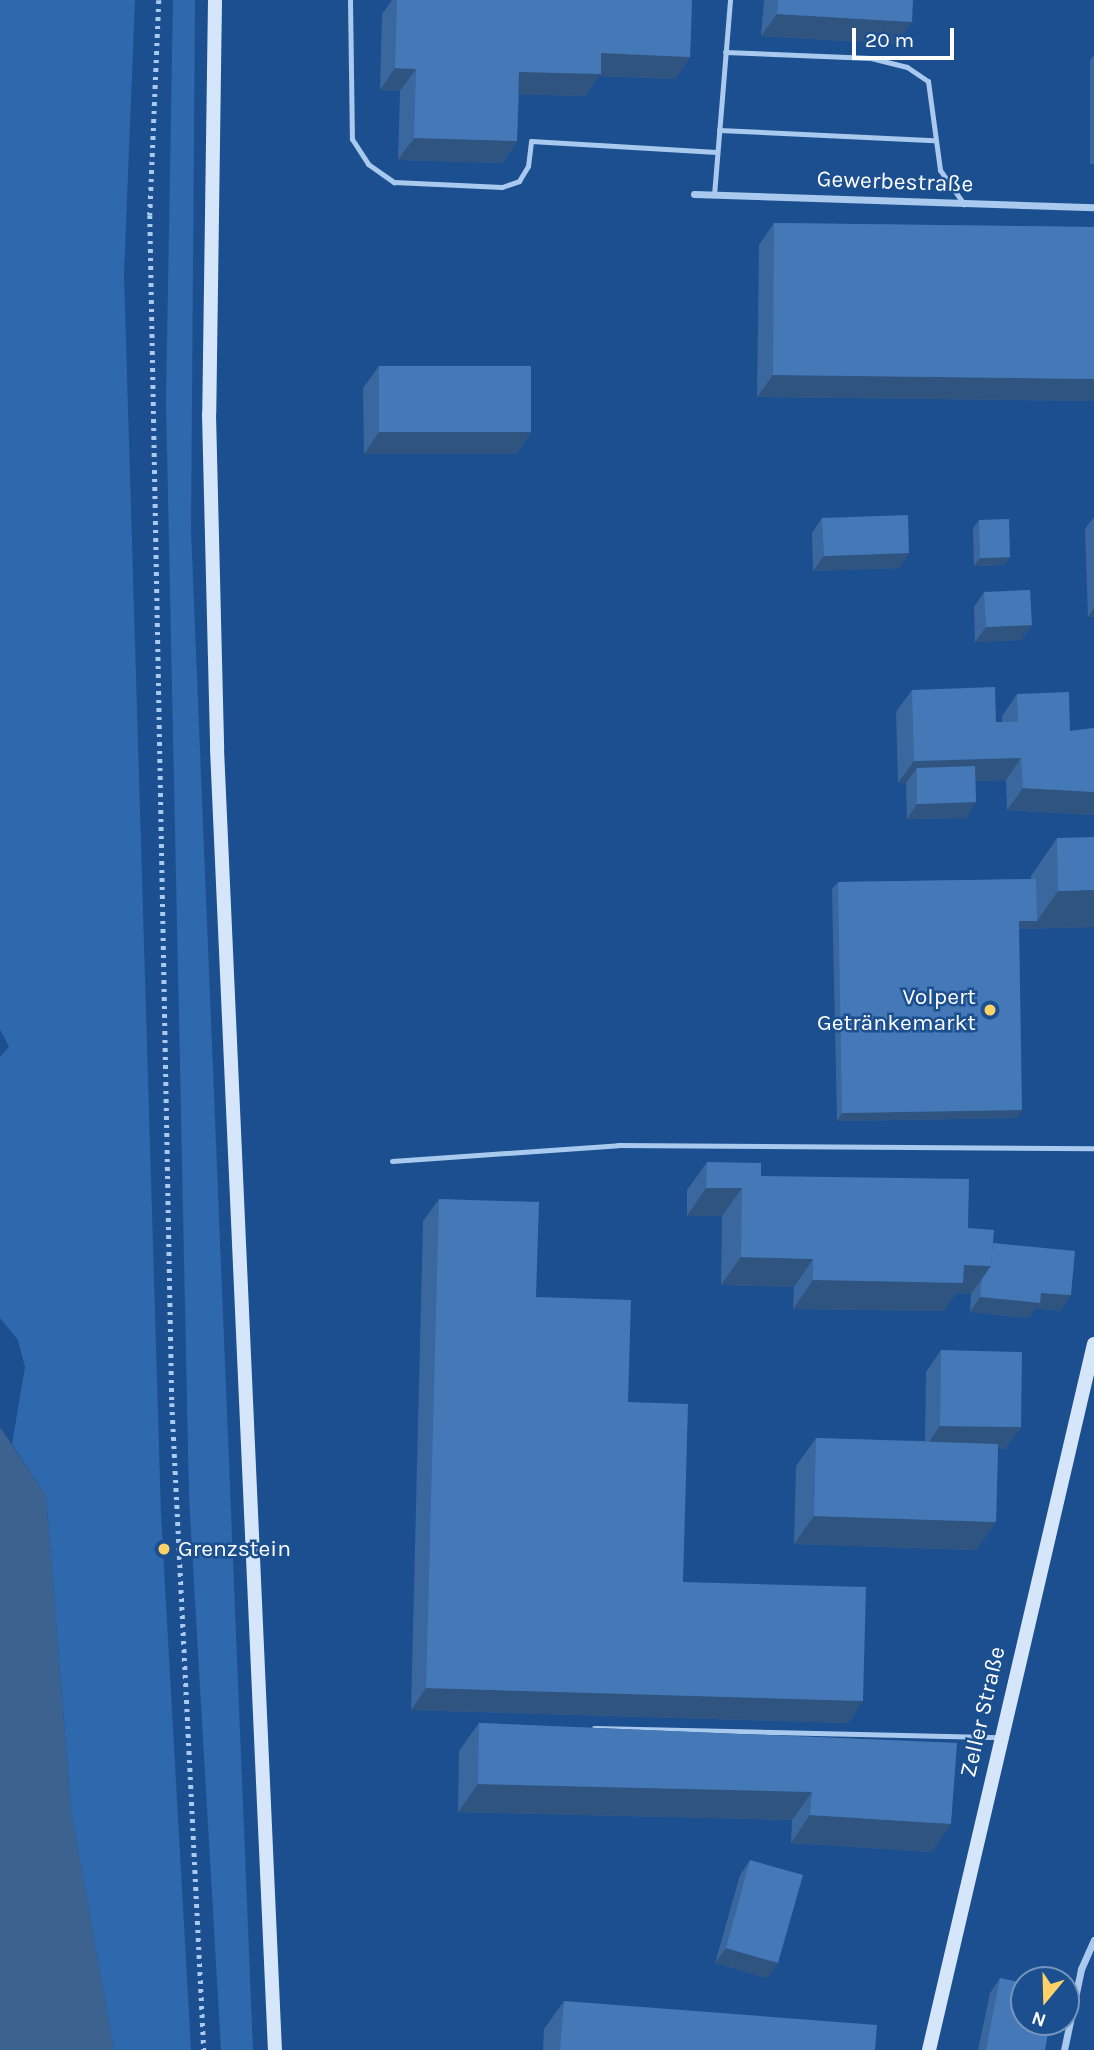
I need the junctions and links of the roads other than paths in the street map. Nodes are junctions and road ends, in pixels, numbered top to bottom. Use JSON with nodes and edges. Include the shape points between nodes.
{"nodes":[{"id":1,"x":215,"y":0,"type":"edge"},
{"id":2,"x":350,"y":0,"type":"edge"},
{"id":3,"x":730,"y":0,"type":"edge"},
{"id":4,"x":725,"y":52,"type":"junction"},
{"id":5,"x":719,"y":130,"type":"junction"},
{"id":6,"x":934,"y":140,"type":"junction"},
{"id":7,"x":717,"y":152,"type":"junction"},
{"id":8,"x":694,"y":194,"type":"dead end"},
{"id":9,"x":714,"y":195,"type":"junction"},
{"id":10,"x":964,"y":204,"type":"junction"},
{"id":11,"x":1094,"y":207,"type":"edge"},
{"id":12,"x":1094,"y":1148,"type":"edge"},
{"id":13,"x":392,"y":1161,"type":"dead end"},
{"id":14,"x":1094,"y":1343,"type":"edge"},
{"id":15,"x":583,"y":1728,"type":"edge"},
{"id":16,"x":1000,"y":1737,"type":"junction"},
{"id":17,"x":1094,"y":1940,"type":"edge"},
{"id":18,"x":275,"y":2050,"type":"edge"},
{"id":19,"x":929,"y":2050,"type":"edge"},
{"id":20,"x":1065,"y":2050,"type":"edge"}],
"edges":[{"from":1,"to":18,"type":"main road","via":[[209,414],[217,749]]},
{"from":2,"to":7,"type":"lane","via":[[352,139],[369,164],[394,182],[502,187],[519,181],[528,166],[531,141]]},
{"from":3,"to":4,"type":"lane"},
{"from":4,"to":5,"type":"lane"},
{"from":4,"to":6,"type":"lane","via":[[871,58],[907,67],[928,81]]},
{"from":5,"to":6,"type":"lane"},
{"from":5,"to":7,"type":"lane"},
{"from":6,"to":10,"type":"lane","via":[[940,170]]},
{"from":7,"to":9,"type":"lane"},
{"from":8,"to":9,"type":"street","name":"Gewerbestraße"},
{"from":9,"to":10,"type":"street","name":"Gewerbestraße"},
{"from":10,"to":11,"type":"street","name":"Gewerbestraße"},
{"from":12,"to":13,"type":"lane","via":[[618,1145]]},
{"from":14,"to":16,"type":"main road","name":"Zeller Straße"},
{"from":15,"to":16,"type":"lane"},
{"from":16,"to":19,"type":"main road","name":"Zeller Straße"},
{"from":17,"to":20,"type":"street","via":[[1080,1969]]}]}
